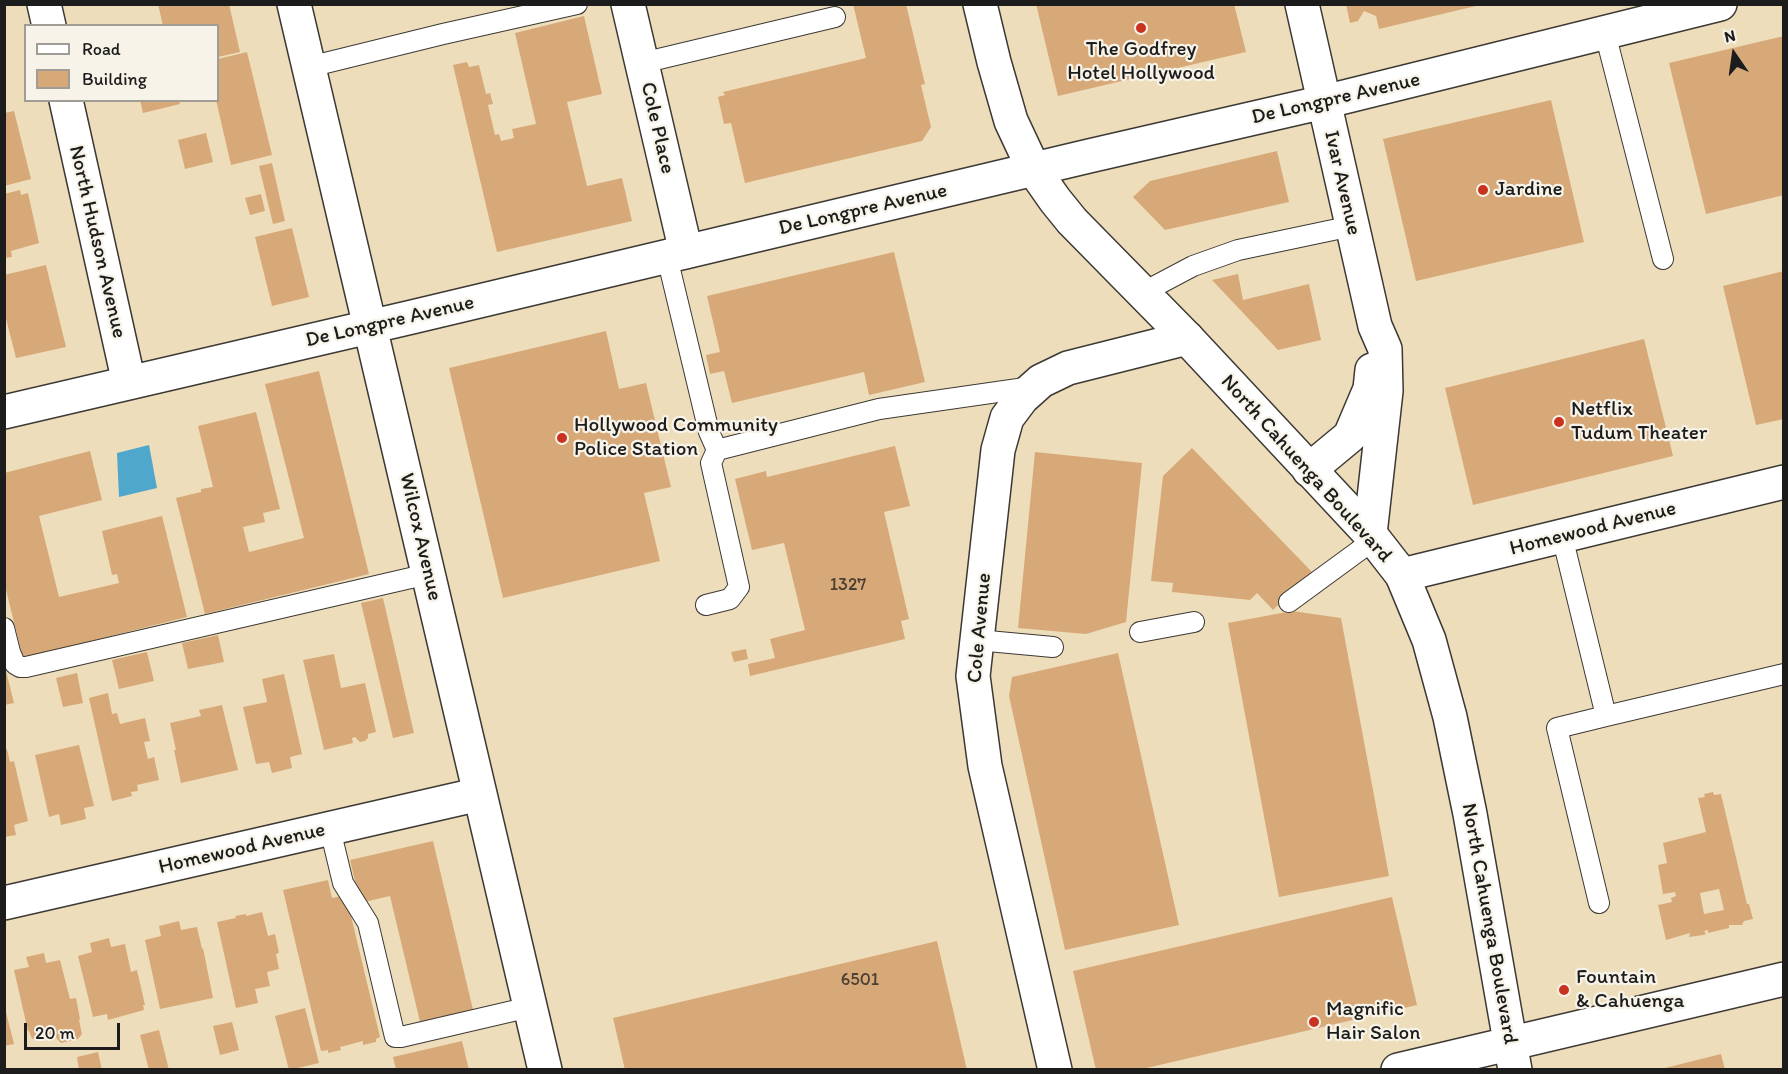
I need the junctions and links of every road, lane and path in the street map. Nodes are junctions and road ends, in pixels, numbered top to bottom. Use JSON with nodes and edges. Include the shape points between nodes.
{"nodes":[{"id":1,"x":44,"y":4,"type":"edge"},
{"id":2,"x":294,"y":4,"type":"edge"},
{"id":3,"x":577,"y":4,"type":"edge"},
{"id":4,"x":628,"y":4,"type":"edge"},
{"id":5,"x":980,"y":4,"type":"edge"},
{"id":6,"x":1302,"y":4,"type":"edge"},
{"id":7,"x":1720,"y":4,"type":"edge"},
{"id":8,"x":835,"y":17,"type":"dead end"},
{"id":9,"x":49,"y":24,"type":"edge"},
{"id":10,"x":1605,"y":33,"type":"junction"},
{"id":11,"x":642,"y":63,"type":"junction"},
{"id":12,"x":309,"y":67,"type":"junction"},
{"id":13,"x":66,"y":102,"type":"edge"},
{"id":14,"x":1323,"y":102,"type":"junction"},
{"id":15,"x":1034,"y":170,"type":"junction"},
{"id":16,"x":1352,"y":226,"type":"junction"},
{"id":17,"x":676,"y":255,"type":"junction"},
{"id":18,"x":1662,"y":259,"type":"dead end"},
{"id":19,"x":1142,"y":293,"type":"junction"},
{"id":20,"x":370,"y":326,"type":"junction"},
{"id":21,"x":1375,"y":326,"type":"junction"},
{"id":22,"x":1187,"y":338,"type":"junction"},
{"id":23,"x":129,"y":383,"type":"junction"},
{"id":24,"x":1035,"y":386,"type":"junction"},
{"id":25,"x":4,"y":412,"type":"edge"},
{"id":26,"x":717,"y":450,"type":"junction"},
{"id":27,"x":1309,"y":470,"type":"junction"},
{"id":28,"x":1784,"y":482,"type":"edge"},
{"id":29,"x":1562,"y":536,"type":"junction"},
{"id":30,"x":1372,"y":537,"type":"junction"},
{"id":31,"x":428,"y":574,"type":"junction"},
{"id":32,"x":1402,"y":575,"type":"junction"},
{"id":33,"x":1289,"y":602,"type":"dead end"},
{"id":34,"x":706,"y":605,"type":"dead end"},
{"id":35,"x":1194,"y":622,"type":"dead end"},
{"id":36,"x":4,"y":628,"type":"edge"},
{"id":37,"x":1140,"y":632,"type":"dead end"},
{"id":38,"x":977,"y":640,"type":"junction"},
{"id":39,"x":1053,"y":647,"type":"dead end"},
{"id":40,"x":1784,"y":674,"type":"edge"},
{"id":41,"x":1606,"y":716,"type":"junction"},
{"id":42,"x":480,"y":794,"type":"junction"},
{"id":43,"x":330,"y":829,"type":"junction"},
{"id":44,"x":4,"y":903,"type":"edge"},
{"id":45,"x":1599,"y":903,"type":"dead end"},
{"id":46,"x":1782,"y":986,"type":"edge"},
{"id":47,"x":530,"y":1007,"type":"junction"},
{"id":48,"x":1512,"y":1057,"type":"edge"},
{"id":49,"x":545,"y":1070,"type":"edge"},
{"id":50,"x":1055,"y":1070,"type":"edge"},
{"id":51,"x":1398,"y":1070,"type":"edge"}],
"edges":[{"from":1,"to":9,"type":"street"},
{"from":2,"to":12,"type":"street","name":"Wilcox Avenue"},
{"from":3,"to":12,"type":"lane"},
{"from":4,"to":11,"type":"street","name":"Cole Place"},
{"from":5,"to":15,"type":"street","name":"North Cahuenga Boulevard","via":[[1011,121]]},
{"from":6,"to":14,"type":"street","name":"Ivar Avenue"},
{"from":7,"to":10,"type":"street","name":"De Longpre Avenue"},
{"from":8,"to":11,"type":"lane"},
{"from":10,"to":14,"type":"street","name":"De Longpre Avenue"},
{"from":10,"to":18,"type":"lane"},
{"from":11,"to":17,"type":"street","name":"Cole Place"},
{"from":12,"to":20,"type":"street","name":"Wilcox Avenue"},
{"from":13,"to":23,"type":"street","name":"North Hudson Avenue"},
{"from":14,"to":15,"type":"street","name":"De Longpre Avenue"},
{"from":14,"to":16,"type":"street","name":"Ivar Avenue"},
{"from":15,"to":17,"type":"street","name":"De Longpre Avenue"},
{"from":15,"to":19,"type":"street","name":"North Cahuenga Boulevard","via":[[1072,221]]},
{"from":16,"to":19,"type":"lane","via":[[1238,250],[1193,266]]},
{"from":16,"to":21,"type":"street","name":"Ivar Avenue"},
{"from":17,"to":20,"type":"street","name":"De Longpre Avenue"},
{"from":17,"to":26,"type":"lane","via":[[709,432]]},
{"from":19,"to":22,"type":"street","name":"North Cahuenga Boulevard"},
{"from":20,"to":23,"type":"street","name":"De Longpre Avenue"},
{"from":20,"to":31,"type":"street","name":"Wilcox Avenue"},
{"from":21,"to":27,"type":"street","name":"Ivar Avenue","via":[[1370,389],[1350,436]]},
{"from":21,"to":30,"type":"street","name":"Ivar Avenue","via":[[1385,349],[1386,391]]},
{"from":22,"to":24,"type":"street","name":"Cole Avenue","via":[[1068,368]]},
{"from":22,"to":27,"type":"street","name":"North Cahuenga Boulevard"},
{"from":23,"to":25,"type":"street","name":"De Longpre Avenue"},
{"from":24,"to":26,"type":"lane","via":[[879,409]]},
{"from":24,"to":38,"type":"street","name":"Cole Avenue","via":[[1007,418],[998,450]]},
{"from":26,"to":34,"type":"lane","via":[[711,463],[739,587],[730,599]]},
{"from":27,"to":30,"type":"street","name":"North Cahuenga Boulevard"},
{"from":28,"to":29,"type":"street","name":"Homewood Avenue"},
{"from":29,"to":32,"type":"street","name":"Homewood Avenue"},
{"from":29,"to":41,"type":"lane"},
{"from":30,"to":32,"type":"street","name":"North Cahuenga Boulevard"},
{"from":30,"to":33,"type":"lane"},
{"from":31,"to":36,"type":"lane","via":[[26,667],[15,664]]},
{"from":31,"to":42,"type":"street","name":"Wilcox Avenue"},
{"from":32,"to":48,"type":"street","name":"North Cahuenga Boulevard","via":[[1430,640],[1450,717]]},
{"from":35,"to":37,"type":"lane"},
{"from":38,"to":39,"type":"lane"},
{"from":38,"to":50,"type":"street","name":"Cole Avenue","via":[[973,676],[985,766]]},
{"from":40,"to":41,"type":"lane"},
{"from":41,"to":45,"type":"lane","via":[[1557,728]]},
{"from":42,"to":43,"type":"street","name":"Homewood Avenue"},
{"from":42,"to":47,"type":"street","name":"Wilcox Avenue"},
{"from":43,"to":44,"type":"street","name":"Homewood Avenue"},
{"from":43,"to":47,"type":"lane","via":[[343,883],[368,923],[395,1037]]},
{"from":46,"to":48,"type":"street"},
{"from":47,"to":49,"type":"street","name":"Wilcox Avenue"},
{"from":48,"to":51,"type":"street"}]}
